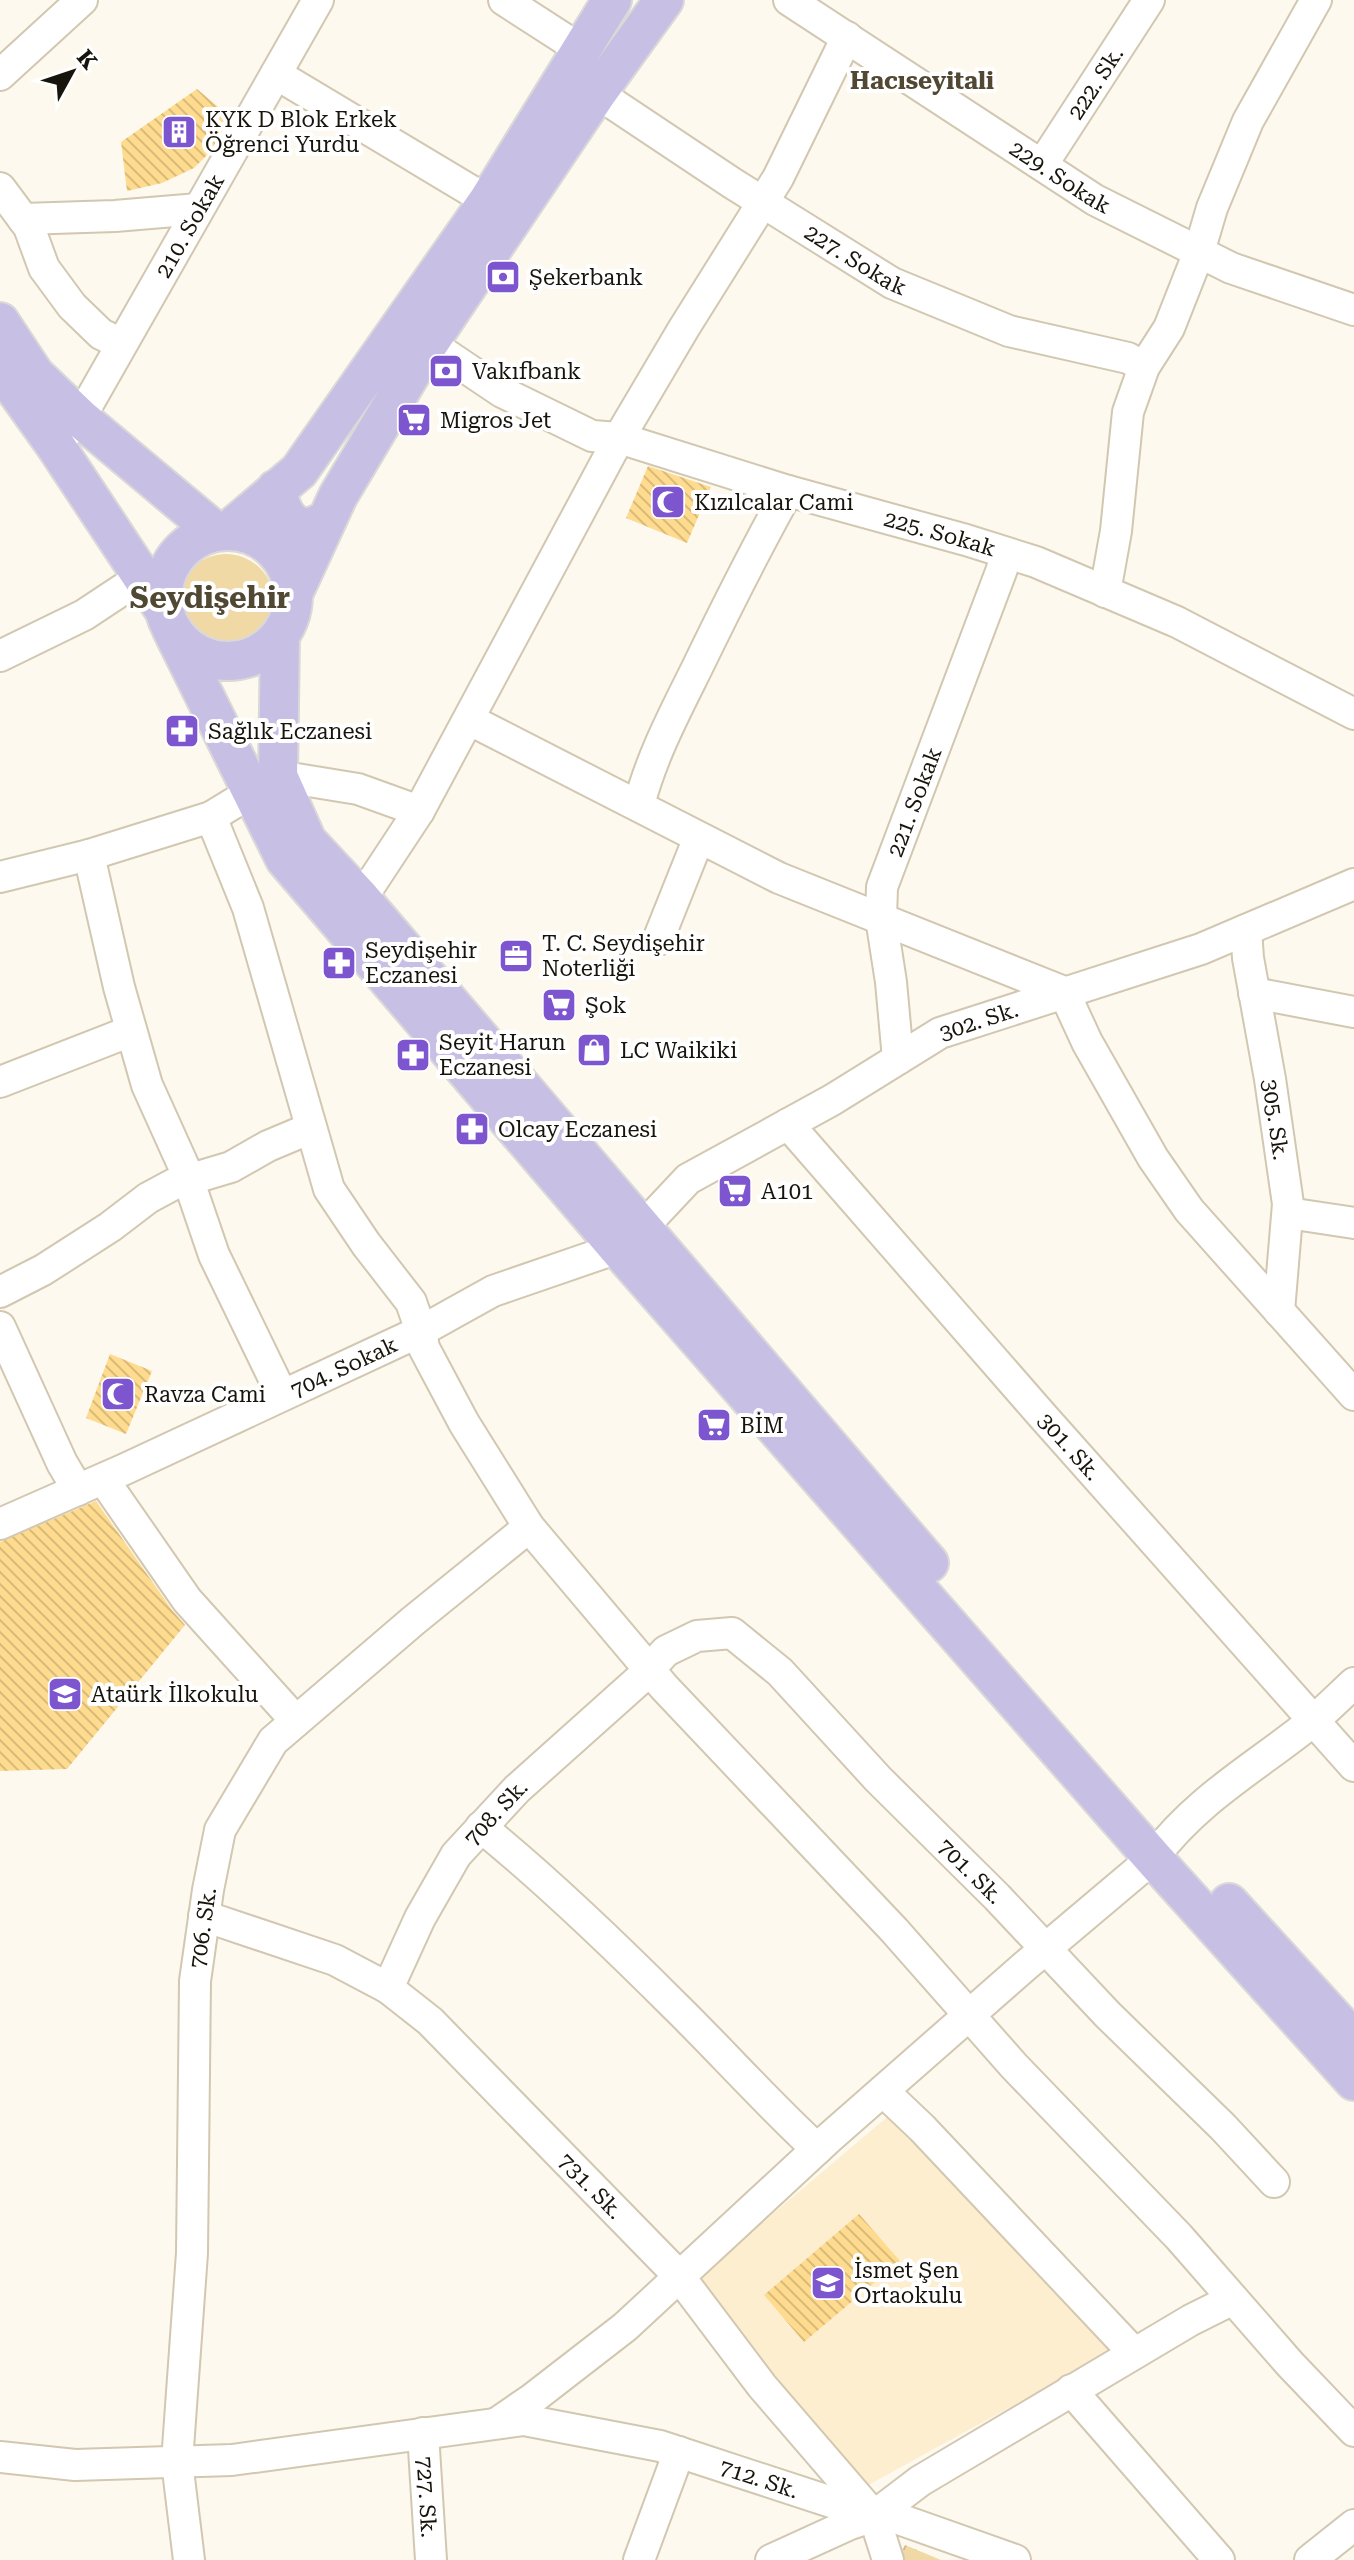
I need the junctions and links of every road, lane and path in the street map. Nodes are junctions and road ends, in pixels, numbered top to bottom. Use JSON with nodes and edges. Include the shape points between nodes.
{"nodes":[{"id":1,"x":82,"y":0,"type":"edge"},
{"id":2,"x":318,"y":0,"type":"edge"},
{"id":3,"x":504,"y":0,"type":"edge"},
{"id":4,"x":612,"y":0,"type":"edge"},
{"id":5,"x":664,"y":0,"type":"edge"},
{"id":6,"x":789,"y":0,"type":"edge"},
{"id":7,"x":1149,"y":0,"type":"edge"},
{"id":8,"x":1316,"y":0,"type":"edge"},
{"id":9,"x":847,"y":37,"type":"junction"},
{"id":10,"x":580,"y":49,"type":"junction"},
{"id":11,"x":276,"y":74,"type":"junction"},
{"id":12,"x":0,"y":75,"type":"edge"},
{"id":13,"x":597,"y":93,"type":"junction"},
{"id":14,"x":1042,"y":165,"type":"junction"},
{"id":15,"x":0,"y":188,"type":"edge"},
{"id":16,"x":488,"y":201,"type":"junction"},
{"id":17,"x":763,"y":203,"type":"junction"},
{"id":18,"x":198,"y":209,"type":"junction"},
{"id":19,"x":23,"y":219,"type":"junction"},
{"id":20,"x":1199,"y":252,"type":"junction"},
{"id":21,"x":1354,"y":310,"type":"edge"},
{"id":22,"x":0,"y":322,"type":"edge"},
{"id":23,"x":429,"y":343,"type":"junction"},
{"id":24,"x":121,"y":344,"type":"junction"},
{"id":25,"x":1144,"y":367,"type":"junction"},
{"id":26,"x":0,"y":368,"type":"edge"},
{"id":27,"x":68,"y":431,"type":"junction"},
{"id":28,"x":619,"y":438,"type":"junction"},
{"id":29,"x":276,"y":489,"type":"junction"},
{"id":30,"x":788,"y":491,"type":"junction"},
{"id":31,"x":327,"y":520,"type":"junction"},
{"id":32,"x":222,"y":532,"type":"junction"},
{"id":33,"x":1005,"y":553,"type":"junction"},
{"id":34,"x":143,"y":576,"type":"junction"},
{"id":35,"x":1105,"y":592,"type":"junction"},
{"id":36,"x":293,"y":594,"type":"junction"},
{"id":37,"x":168,"y":620,"type":"junction"},
{"id":38,"x":280,"y":636,"type":"junction"},
{"id":39,"x":0,"y":656,"type":"edge"},
{"id":40,"x":279,"y":700,"type":"junction"},
{"id":41,"x":207,"y":703,"type":"junction"},
{"id":42,"x":1354,"y":714,"type":"edge"},
{"id":43,"x":468,"y":722,"type":"junction"},
{"id":44,"x":264,"y":783,"type":"junction"},
{"id":45,"x":639,"y":805,"type":"junction"},
{"id":46,"x":419,"y":811,"type":"junction"},
{"id":47,"x":211,"y":817,"type":"junction"},
{"id":48,"x":696,"y":845,"type":"junction"},
{"id":49,"x":89,"y":855,"type":"junction"},
{"id":50,"x":0,"y":877,"type":"edge"},
{"id":51,"x":1354,"y":884,"type":"edge"},
{"id":52,"x":361,"y":899,"type":"junction"},
{"id":53,"x":881,"y":918,"type":"junction"},
{"id":54,"x":1246,"y":930,"type":"junction"},
{"id":55,"x":658,"y":940,"type":"dead end"},
{"id":56,"x":1064,"y":992,"type":"junction"},
{"id":57,"x":1254,"y":993,"type":"junction"},
{"id":58,"x":1354,"y":1012,"type":"edge"},
{"id":59,"x":131,"y":1031,"type":"junction"},
{"id":60,"x":898,"y":1059,"type":"junction"},
{"id":61,"x":0,"y":1082,"type":"edge"},
{"id":62,"x":788,"y":1124,"type":"junction"},
{"id":63,"x":311,"y":1128,"type":"junction"},
{"id":64,"x":188,"y":1179,"type":"junction"},
{"id":65,"x":1288,"y":1213,"type":"junction"},
{"id":66,"x":1354,"y":1223,"type":"edge"},
{"id":67,"x":630,"y":1238,"type":"junction"},
{"id":68,"x":0,"y":1292,"type":"edge"},
{"id":69,"x":1279,"y":1311,"type":"junction"},
{"id":70,"x":0,"y":1327,"type":"edge"},
{"id":71,"x":421,"y":1331,"type":"junction"},
{"id":72,"x":282,"y":1395,"type":"junction"},
{"id":73,"x":1354,"y":1395,"type":"edge"},
{"id":74,"x":91,"y":1484,"type":"junction"},
{"id":75,"x":0,"y":1524,"type":"edge"},
{"id":76,"x":529,"y":1527,"type":"junction"},
{"id":77,"x":648,"y":1668,"type":"junction"},
{"id":78,"x":1354,"y":1683,"type":"edge"},
{"id":79,"x":1313,"y":1720,"type":"junction"},
{"id":80,"x":296,"y":1721,"type":"junction"},
{"id":81,"x":1354,"y":1766,"type":"edge"},
{"id":82,"x":481,"y":1827,"type":"junction"},
{"id":83,"x":1161,"y":1847,"type":"junction"},
{"id":84,"x":204,"y":1916,"type":"junction"},
{"id":85,"x":1044,"y":1949,"type":"junction"},
{"id":86,"x":388,"y":1988,"type":"junction"},
{"id":87,"x":970,"y":2016,"type":"junction"},
{"id":88,"x":1354,"y":2040,"type":"edge"},
{"id":89,"x":1354,"y":2081,"type":"edge"},
{"id":90,"x":883,"y":2091,"type":"junction"},
{"id":91,"x":817,"y":2149,"type":"junction"},
{"id":92,"x":1274,"y":2182,"type":"dead end"},
{"id":93,"x":679,"y":2276,"type":"junction"},
{"id":94,"x":1233,"y":2299,"type":"junction"},
{"id":95,"x":1134,"y":2353,"type":"junction"},
{"id":96,"x":1071,"y":2390,"type":"junction"},
{"id":97,"x":497,"y":2423,"type":"junction"},
{"id":98,"x":1354,"y":2431,"type":"edge"},
{"id":99,"x":423,"y":2433,"type":"junction"},
{"id":100,"x":679,"y":2452,"type":"junction"},
{"id":101,"x":0,"y":2457,"type":"edge"},
{"id":102,"x":177,"y":2462,"type":"junction"},
{"id":103,"x":874,"y":2516,"type":"junction"},
{"id":104,"x":1354,"y":2525,"type":"edge"},
{"id":105,"x":189,"y":2560,"type":"edge"},
{"id":106,"x":431,"y":2560,"type":"edge"},
{"id":107,"x":639,"y":2560,"type":"edge"},
{"id":108,"x":771,"y":2560,"type":"edge"},
{"id":109,"x":888,"y":2560,"type":"edge"},
{"id":110,"x":1015,"y":2560,"type":"edge"},
{"id":111,"x":1219,"y":2560,"type":"edge"},
{"id":112,"x":1310,"y":2560,"type":"edge"}],
"edges":[{"from":1,"to":12,"type":"street"},
{"from":2,"to":11,"type":"street","name":"210. Sokak"},
{"from":3,"to":10,"type":"street"},
{"from":4,"to":10,"type":"main road"},
{"from":5,"to":13,"type":"main road"},
{"from":6,"to":9,"type":"street","name":"229. Sokak"},
{"from":7,"to":14,"type":"street","name":"222. Sk."},
{"from":8,"to":20,"type":"street","via":[[1248,121]]},
{"from":9,"to":14,"type":"street","name":"229. Sokak"},
{"from":9,"to":17,"type":"street"},
{"from":10,"to":16,"type":"main road"},
{"from":11,"to":16,"type":"street"},
{"from":11,"to":18,"type":"street","name":"210. Sokak"},
{"from":13,"to":17,"type":"street","name":"227. Sokak"},
{"from":13,"to":23,"type":"main road"},
{"from":14,"to":20,"type":"street","name":"229. Sokak","via":[[1095,200]]},
{"from":15,"to":19,"type":"street"},
{"from":16,"to":29,"type":"main road","via":[[299,471]]},
{"from":17,"to":25,"type":"street","name":"227. Sokak","via":[[892,283],[1009,331],[1128,358]]},
{"from":17,"to":28,"type":"street"},
{"from":18,"to":19,"type":"street"},
{"from":18,"to":24,"type":"street","name":"210. Sokak"},
{"from":19,"to":24,"type":"street","via":[[44,268],[72,306],[101,334]]},
{"from":20,"to":21,"type":"street","name":"229. Sokak"},
{"from":20,"to":25,"type":"street","via":[[1169,328]]},
{"from":22,"to":27,"type":"main road"},
{"from":23,"to":28,"type":"street","name":"225. Sokak","via":[[502,392],[592,436]]},
{"from":23,"to":31,"type":"main road"},
{"from":24,"to":27,"type":"street","name":"210. Sokak"},
{"from":25,"to":35,"type":"street","via":[[1128,412]]},
{"from":26,"to":27,"type":"main road"},
{"from":27,"to":32,"type":"main road"},
{"from":27,"to":34,"type":"main road"},
{"from":28,"to":30,"type":"street","name":"225. Sokak"},
{"from":28,"to":43,"type":"street"},
{"from":29,"to":31,"type":"main road","via":[[281,508],[293,523],[309,527]]},
{"from":29,"to":32,"type":"main road"},
{"from":30,"to":33,"type":"street","name":"225. Sokak"},
{"from":30,"to":45,"type":"street","via":[[676,711],[647,773]]},
{"from":31,"to":36,"type":"main road"},
{"from":32,"to":36,"type":"main road","via":[[247,534],[265,543],[289,575]]},
{"from":32,"to":37,"type":"main road","via":[[196,539],[168,570],[163,590]]},
{"from":33,"to":35,"type":"street","name":"225. Sokak"},
{"from":33,"to":53,"type":"street","name":"221. Sokak","via":[[882,887]]},
{"from":34,"to":37,"type":"main road"},
{"from":34,"to":39,"type":"street","via":[[84,615]]},
{"from":35,"to":42,"type":"street","name":"225. Sokak","via":[[1177,622]]},
{"from":36,"to":38,"type":"main road"},
{"from":37,"to":38,"type":"main road","via":[[186,646],[225,662],[255,655]]},
{"from":37,"to":41,"type":"main road"},
{"from":38,"to":40,"type":"main road"},
{"from":40,"to":41,"type":"main road","via":[[259,688],[230,682]]},
{"from":40,"to":44,"type":"main road"},
{"from":41,"to":44,"type":"main road"},
{"from":43,"to":45,"type":"street"},
{"from":43,"to":46,"type":"street"},
{"from":43,"to":48,"type":"street"},
{"from":44,"to":46,"type":"street","via":[[358,789]]},
{"from":44,"to":47,"type":"street"},
{"from":44,"to":52,"type":"main road","via":[[307,841]]},
{"from":44,"to":67,"type":"main road","via":[[285,859]]},
{"from":45,"to":53,"type":"street","via":[[779,878]]},
{"from":46,"to":52,"type":"street"},
{"from":47,"to":49,"type":"street"},
{"from":47,"to":63,"type":"street","via":[[248,908]]},
{"from":48,"to":53,"type":"street","via":[[823,906],[861,920]]},
{"from":48,"to":55,"type":"street"},
{"from":49,"to":50,"type":"street"},
{"from":49,"to":59,"type":"street"},
{"from":51,"to":54,"type":"street","name":"302. Sk."},
{"from":52,"to":67,"type":"main road"},
{"from":53,"to":56,"type":"street"},
{"from":53,"to":60,"type":"street","name":"221. Sokak"},
{"from":54,"to":56,"type":"street","name":"302. Sk."},
{"from":54,"to":57,"type":"street","name":"305. Sk."},
{"from":56,"to":60,"type":"street","name":"302. Sk.","via":[[940,1033]]},
{"from":56,"to":69,"type":"street","via":[[1153,1158],[1189,1210]]},
{"from":57,"to":58,"type":"street"},
{"from":57,"to":65,"type":"street","name":"305. Sk."},
{"from":59,"to":61,"type":"street"},
{"from":59,"to":64,"type":"street","via":[[147,1085]]},
{"from":60,"to":62,"type":"street","name":"302. Sk."},
{"from":62,"to":67,"type":"street","name":"302. Sk.","via":[[688,1179]]},
{"from":62,"to":79,"type":"street","name":"301. Sk."},
{"from":63,"to":64,"type":"street","via":[[231,1167]]},
{"from":63,"to":71,"type":"street","via":[[329,1189],[411,1302]]},
{"from":64,"to":68,"type":"street","via":[[148,1198],[43,1270]]},
{"from":64,"to":72,"type":"street","via":[[214,1255]]},
{"from":65,"to":66,"type":"street"},
{"from":65,"to":69,"type":"street","name":"305. Sk."},
{"from":67,"to":71,"type":"street","name":"704. Sokak","via":[[493,1291]]},
{"from":67,"to":83,"type":"main road"},
{"from":69,"to":73,"type":"street"},
{"from":70,"to":74,"type":"street","via":[[62,1463]]},
{"from":71,"to":72,"type":"street","name":"704. Sokak"},
{"from":71,"to":76,"type":"street","via":[[424,1348],[464,1423]]},
{"from":72,"to":74,"type":"street","name":"704. Sokak"},
{"from":74,"to":75,"type":"street","name":"704. Sokak"},
{"from":74,"to":80,"type":"street"},
{"from":76,"to":77,"type":"street"},
{"from":76,"to":80,"type":"street","name":"706. Sk."},
{"from":77,"to":82,"type":"street","name":"708. Sk."},
{"from":77,"to":85,"type":"street","name":"701. Sk.","via":[[666,1651],[697,1636],[732,1633],[780,1672]]},
{"from":77,"to":87,"type":"street"},
{"from":78,"to":79,"type":"street"},
{"from":79,"to":81,"type":"street","name":"301. Sk."},
{"from":79,"to":83,"type":"street","via":[[1206,1800]]},
{"from":80,"to":84,"type":"street","name":"706. Sk.","via":[[273,1741],[220,1830]]},
{"from":82,"to":86,"type":"street","name":"708. Sk.","via":[[456,1855]]},
{"from":82,"to":91,"type":"street","via":[[675,2006]]},
{"from":83,"to":85,"type":"street"},
{"from":83,"to":88,"type":"main road"},
{"from":83,"to":89,"type":"main road"},
{"from":84,"to":86,"type":"street","name":"731. Sk.","via":[[335,1960]]},
{"from":84,"to":102,"type":"street","name":"706. Sk.","via":[[195,1981],[192,2253]]},
{"from":85,"to":87,"type":"street"},
{"from":85,"to":92,"type":"street","name":"701. Sk."},
{"from":86,"to":93,"type":"street","name":"731. Sk.","via":[[430,2021]]},
{"from":87,"to":90,"type":"street"},
{"from":87,"to":94,"type":"street"},
{"from":90,"to":91,"type":"street"},
{"from":90,"to":95,"type":"street"},
{"from":91,"to":93,"type":"street"},
{"from":93,"to":97,"type":"street","via":[[625,2327]]},
{"from":93,"to":103,"type":"street","name":"731. Sk.","via":[[762,2386]]},
{"from":94,"to":95,"type":"street"},
{"from":94,"to":98,"type":"street"},
{"from":95,"to":96,"type":"street"},
{"from":96,"to":103,"type":"street","via":[[920,2481]]},
{"from":96,"to":111,"type":"street"},
{"from":97,"to":99,"type":"street","name":"712. Sk."},
{"from":97,"to":100,"type":"street","name":"712. Sk.","via":[[524,2420]]},
{"from":99,"to":102,"type":"street","name":"712. Sk.","via":[[232,2460]]},
{"from":99,"to":106,"type":"street","name":"727. Sk."},
{"from":100,"to":103,"type":"street","name":"712. Sk."},
{"from":100,"to":107,"type":"street"},
{"from":101,"to":102,"type":"street","name":"712. Sk.","via":[[75,2465]]},
{"from":102,"to":105,"type":"street","name":"706. Sk."},
{"from":103,"to":108,"type":"street"},
{"from":103,"to":109,"type":"street","name":"731. Sk."},
{"from":103,"to":110,"type":"street","name":"712. Sk.","via":[[896,2518]]},
{"from":104,"to":112,"type":"street"}]}
